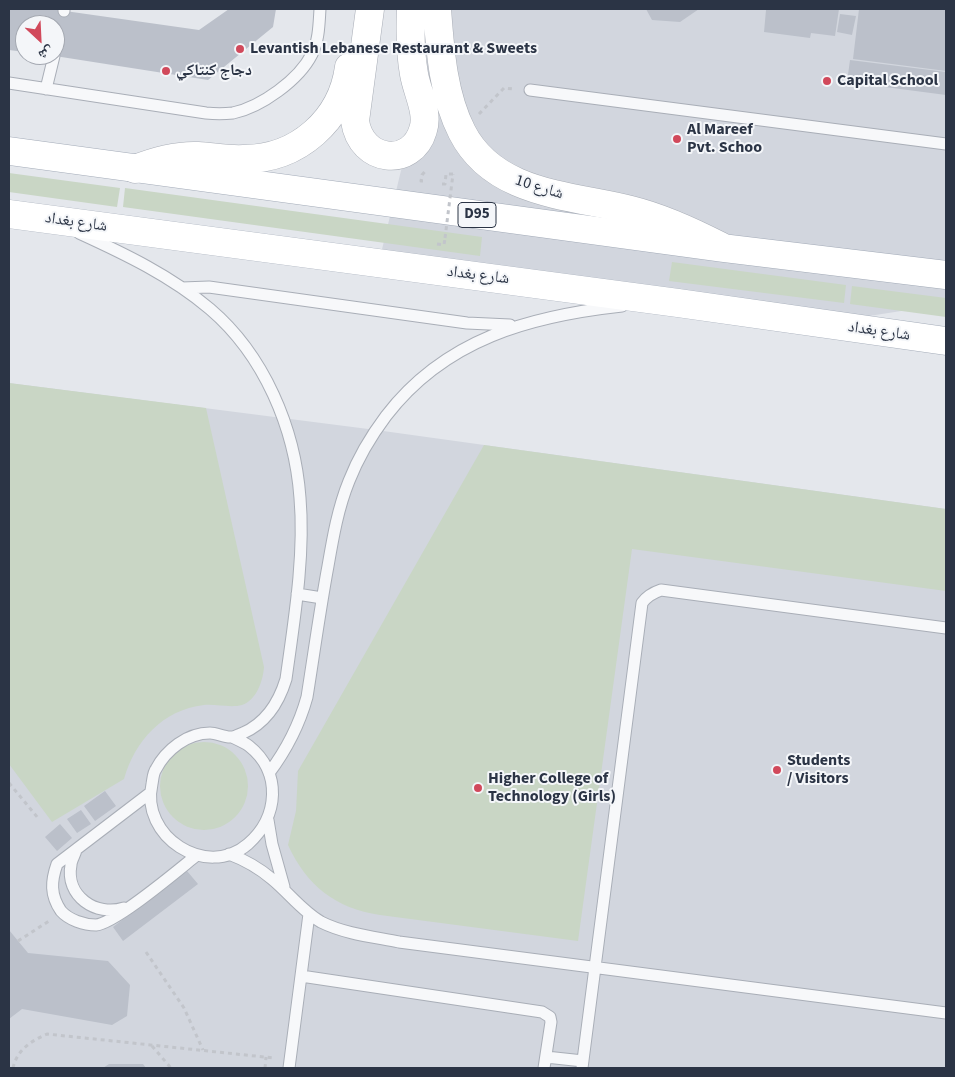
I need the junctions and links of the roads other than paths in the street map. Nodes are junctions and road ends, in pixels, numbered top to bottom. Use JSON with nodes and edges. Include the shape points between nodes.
{"nodes":[{"id":1,"x":320,"y":9,"type":"edge"},
{"id":2,"x":359,"y":9,"type":"edge"},
{"id":3,"x":370,"y":9,"type":"edge"},
{"id":4,"x":411,"y":9,"type":"edge"},
{"id":5,"x":437,"y":9,"type":"edge"},
{"id":6,"x":52,"y":65,"type":"edge"},
{"id":7,"x":9,"y":83,"type":"edge"},
{"id":8,"x":46,"y":89,"type":"junction"},
{"id":9,"x":530,"y":90,"type":"dead end"},
{"id":10,"x":946,"y":144,"type":"edge"},
{"id":11,"x":9,"y":151,"type":"edge"},
{"id":12,"x":135,"y":169,"type":"junction"},
{"id":13,"x":9,"y":214,"type":"edge"},
{"id":14,"x":38,"y":218,"type":"junction"},
{"id":15,"x":724,"y":248,"type":"junction"},
{"id":16,"x":946,"y":275,"type":"edge"},
{"id":17,"x":182,"y":288,"type":"junction"},
{"id":18,"x":678,"y":303,"type":"junction"},
{"id":19,"x":522,"y":324,"type":"junction"},
{"id":20,"x":946,"y":341,"type":"edge"},
{"id":21,"x":297,"y":594,"type":"junction"},
{"id":22,"x":322,"y":598,"type":"junction"},
{"id":23,"x":946,"y":628,"type":"edge"},
{"id":24,"x":232,"y":737,"type":"junction"},
{"id":25,"x":269,"y":773,"type":"junction"},
{"id":26,"x":150,"y":793,"type":"junction"},
{"id":27,"x":268,"y":820,"type":"junction"},
{"id":28,"x":77,"y":848,"type":"junction"},
{"id":29,"x":229,"y":854,"type":"junction"},
{"id":30,"x":197,"y":855,"type":"junction"},
{"id":31,"x":285,"y":892,"type":"junction"},
{"id":32,"x":130,"y":906,"type":"junction"},
{"id":33,"x":309,"y":914,"type":"junction"},
{"id":34,"x":595,"y":967,"type":"junction"},
{"id":35,"x":301,"y":976,"type":"junction"},
{"id":36,"x":946,"y":1013,"type":"edge"},
{"id":37,"x":545,"y":1062,"type":"edge"},
{"id":38,"x":583,"y":1065,"type":"edge"},
{"id":39,"x":289,"y":1068,"type":"edge"}],
"edges":[{"from":1,"to":8,"type":"lane","via":[[316,42],[303,68],[282,88],[235,112],[206,113]]},
{"from":2,"to":12,"type":"main road","via":[[348,79],[342,96],[333,113],[309,138],[294,147],[261,158],[181,156]]},
{"from":3,"to":4,"type":"main road","via":[[356,131],[368,148],[386,156],[406,152],[420,139],[424,130],[425,120],[411,52]]},
{"from":5,"to":15,"type":"main road","name":"شارع 10","via":[[444,74],[455,118],[470,146],[492,168],[536,189],[660,219]]},
{"from":6,"to":8,"type":"lane"},
{"from":7,"to":8,"type":"lane"},
{"from":9,"to":10,"type":"lane"},
{"from":11,"to":12,"type":"main road","number":"D95"},
{"from":12,"to":15,"type":"main road","number":"D95"},
{"from":13,"to":14,"type":"main road","name":"شارع بغداد"},
{"from":14,"to":17,"type":"lane","via":[[110,247]]},
{"from":14,"to":18,"type":"main road","name":"شارع بغداد"},
{"from":15,"to":16,"type":"main road","number":"D95"},
{"from":17,"to":19,"type":"lane","via":[[216,288],[476,324]]},
{"from":17,"to":21,"type":"lane","via":[[232,331],[255,362],[280,409],[297,468],[300,498]]},
{"from":18,"to":19,"type":"lane","via":[[592,309]]},
{"from":18,"to":20,"type":"main road","name":"شارع بغداد"},
{"from":19,"to":22,"type":"lane","via":[[488,336],[436,365],[393,407],[376,430],[346,490]]},
{"from":21,"to":22,"type":"lane"},
{"from":21,"to":24,"type":"lane","via":[[282,692],[257,725]]},
{"from":22,"to":25,"type":"lane","via":[[301,718],[282,756]]},
{"from":23,"to":34,"type":"lane","via":[[661,590],[646,597],[642,603]]},
{"from":24,"to":25,"type":"lane","via":[[248,745],[261,758]]},
{"from":24,"to":26,"type":"lane","via":[[209,733],[187,738],[168,752],[154,771]]},
{"from":25,"to":27,"type":"lane","via":[[273,797]]},
{"from":26,"to":28,"type":"lane"},
{"from":26,"to":30,"type":"lane","via":[[152,814],[162,832],[178,847]]},
{"from":27,"to":29,"type":"lane","via":[[258,835]]},
{"from":27,"to":31,"type":"lane"},
{"from":28,"to":32,"type":"lane","via":[[70,865],[72,883],[80,899],[95,909],[113,912]]},
{"from":28,"to":32,"type":"lane","via":[[56,864],[51,881],[53,898],[62,913],[78,923],[97,925]]},
{"from":29,"to":30,"type":"lane"},
{"from":29,"to":31,"type":"lane","via":[[259,869]]},
{"from":30,"to":32,"type":"lane"},
{"from":31,"to":33,"type":"lane"},
{"from":33,"to":34,"type":"lane","via":[[333,927],[399,942]]},
{"from":33,"to":35,"type":"lane"},
{"from":34,"to":36,"type":"lane"},
{"from":34,"to":38,"type":"lane"},
{"from":35,"to":37,"type":"lane","via":[[542,1012],[550,1017],[551,1022]]},
{"from":35,"to":39,"type":"lane"},
{"from":37,"to":38,"type":"lane"}]}
